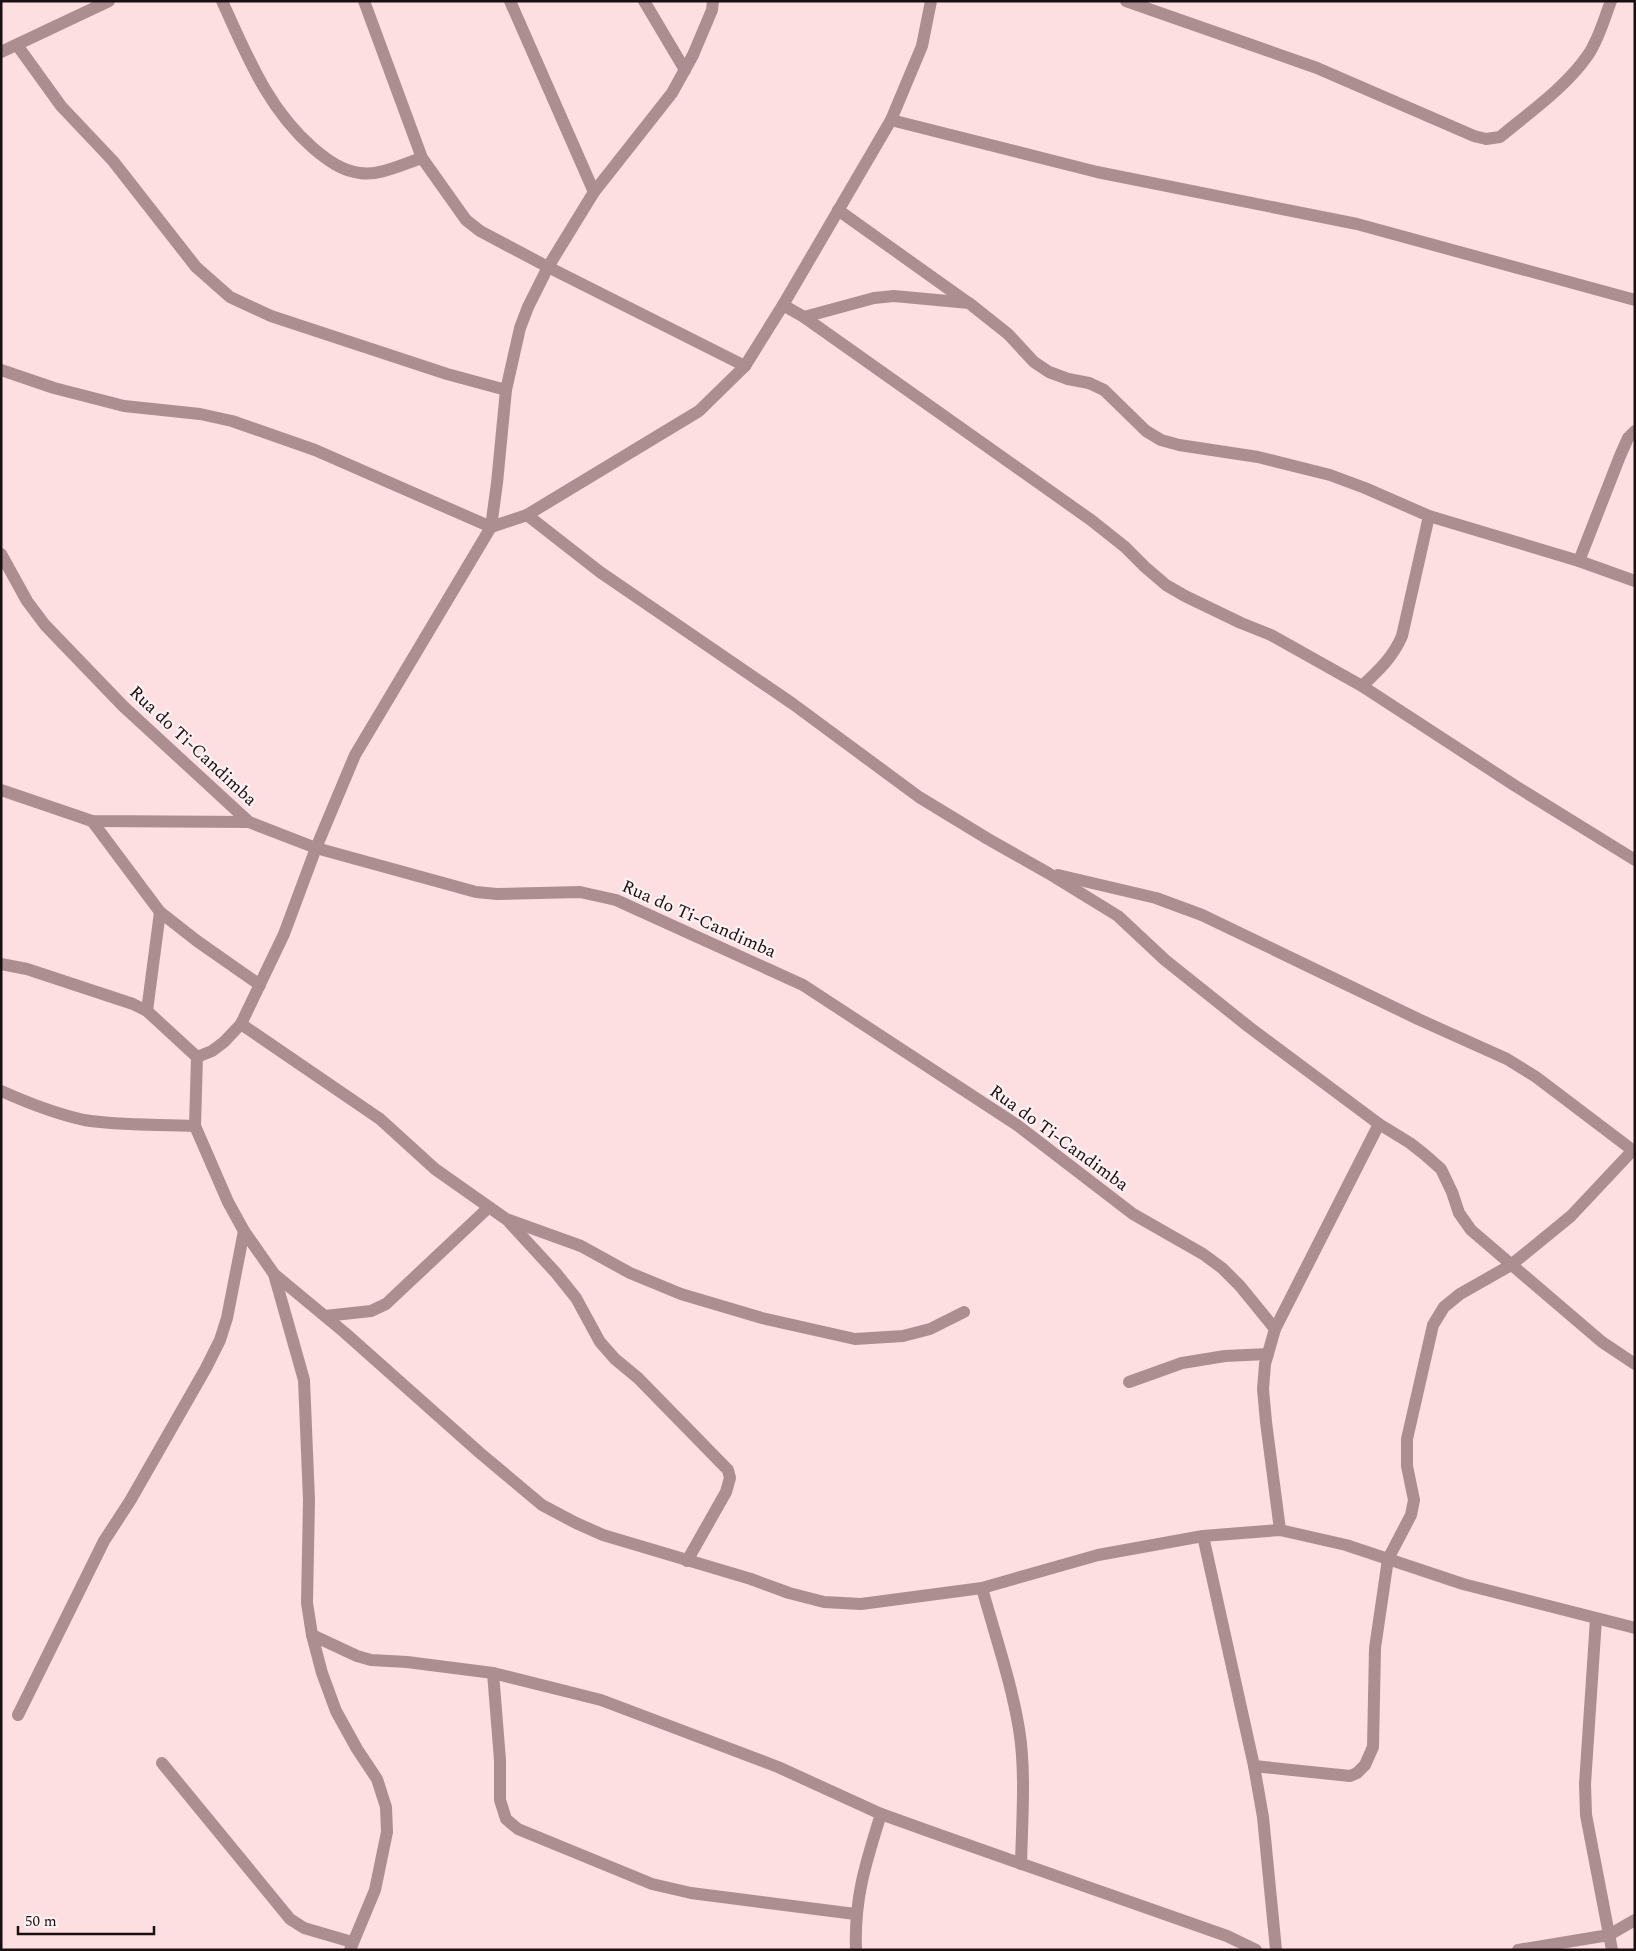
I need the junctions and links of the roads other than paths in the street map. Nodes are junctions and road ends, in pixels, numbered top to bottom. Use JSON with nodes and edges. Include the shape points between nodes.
{"nodes":[{"id":1,"x":110,"y":1,"type":"edge"},
{"id":2,"x":222,"y":1,"type":"edge"},
{"id":3,"x":364,"y":1,"type":"edge"},
{"id":4,"x":510,"y":1,"type":"edge"},
{"id":5,"x":644,"y":1,"type":"edge"},
{"id":6,"x":713,"y":1,"type":"edge"},
{"id":7,"x":931,"y":1,"type":"edge"},
{"id":8,"x":1126,"y":1,"type":"edge"},
{"id":9,"x":1611,"y":1,"type":"edge"},
{"id":10,"x":17,"y":45,"type":"junction"},
{"id":11,"x":1,"y":52,"type":"edge"},
{"id":12,"x":685,"y":70,"type":"junction"},
{"id":13,"x":891,"y":120,"type":"junction"},
{"id":14,"x":422,"y":158,"type":"junction"},
{"id":15,"x":594,"y":192,"type":"junction"},
{"id":16,"x":838,"y":210,"type":"junction"},
{"id":17,"x":548,"y":267,"type":"junction"},
{"id":18,"x":1635,"y":300,"type":"edge"},
{"id":19,"x":969,"y":303,"type":"junction"},
{"id":20,"x":784,"y":305,"type":"junction"},
{"id":21,"x":804,"y":317,"type":"junction"},
{"id":22,"x":745,"y":366,"type":"junction"},
{"id":23,"x":1,"y":370,"type":"edge"},
{"id":24,"x":506,"y":390,"type":"junction"},
{"id":25,"x":1635,"y":431,"type":"edge"},
{"id":26,"x":527,"y":515,"type":"junction"},
{"id":27,"x":1429,"y":516,"type":"junction"},
{"id":28,"x":491,"y":527,"type":"junction"},
{"id":29,"x":1,"y":554,"type":"edge"},
{"id":30,"x":1579,"y":561,"type":"junction"},
{"id":31,"x":1635,"y":581,"type":"edge"},
{"id":32,"x":1362,"y":686,"type":"junction"},
{"id":33,"x":1,"y":790,"type":"edge"},
{"id":34,"x":92,"y":821,"type":"junction"},
{"id":35,"x":249,"y":822,"type":"junction"},
{"id":36,"x":316,"y":848,"type":"junction"},
{"id":37,"x":1635,"y":860,"type":"edge"},
{"id":38,"x":1048,"y":873,"type":"junction"},
{"id":39,"x":160,"y":912,"type":"junction"},
{"id":40,"x":1,"y":964,"type":"edge"},
{"id":41,"x":260,"y":985,"type":"junction"},
{"id":42,"x":147,"y":1011,"type":"junction"},
{"id":43,"x":241,"y":1024,"type":"junction"},
{"id":44,"x":197,"y":1057,"type":"junction"},
{"id":45,"x":1,"y":1092,"type":"edge"},
{"id":46,"x":1379,"y":1124,"type":"junction"},
{"id":47,"x":195,"y":1126,"type":"junction"},
{"id":48,"x":1634,"y":1151,"type":"edge"},
{"id":49,"x":488,"y":1208,"type":"junction"},
{"id":50,"x":506,"y":1219,"type":"junction"},
{"id":51,"x":244,"y":1231,"type":"junction"},
{"id":52,"x":1511,"y":1265,"type":"junction"},
{"id":53,"x":274,"y":1274,"type":"junction"},
{"id":54,"x":964,"y":1312,"type":"dead end"},
{"id":55,"x":325,"y":1316,"type":"junction"},
{"id":56,"x":1275,"y":1329,"type":"junction"},
{"id":57,"x":1268,"y":1354,"type":"junction"},
{"id":58,"x":1635,"y":1364,"type":"edge"},
{"id":59,"x":1129,"y":1382,"type":"dead end"},
{"id":60,"x":1280,"y":1530,"type":"junction"},
{"id":61,"x":1203,"y":1536,"type":"junction"},
{"id":62,"x":1388,"y":1559,"type":"junction"},
{"id":63,"x":687,"y":1561,"type":"junction"},
{"id":64,"x":982,"y":1588,"type":"junction"},
{"id":65,"x":1596,"y":1619,"type":"junction"},
{"id":66,"x":1635,"y":1628,"type":"edge"},
{"id":67,"x":312,"y":1635,"type":"junction"},
{"id":68,"x":493,"y":1673,"type":"junction"},
{"id":69,"x":18,"y":1715,"type":"dead end"},
{"id":70,"x":162,"y":1763,"type":"dead end"},
{"id":71,"x":1254,"y":1766,"type":"junction"},
{"id":72,"x":882,"y":1814,"type":"junction"},
{"id":73,"x":1021,"y":1864,"type":"junction"},
{"id":74,"x":856,"y":1914,"type":"junction"},
{"id":75,"x":1635,"y":1920,"type":"edge"},
{"id":76,"x":1609,"y":1935,"type":"junction"},
{"id":77,"x":351,"y":1946,"type":"edge"},
{"id":78,"x":856,"y":1950,"type":"edge"},
{"id":79,"x":1256,"y":1950,"type":"edge"},
{"id":80,"x":1276,"y":1950,"type":"edge"},
{"id":81,"x":1518,"y":1950,"type":"edge"},
{"id":82,"x":1612,"y":1950,"type":"edge"}],
"edges":[{"from":1,"to":10,"type":"street"},
{"from":2,"to":14,"type":"street","via":[[265,92],[301,138],[324,157],[343,169],[361,173],[377,172]]},
{"from":3,"to":14,"type":"street"},
{"from":4,"to":15,"type":"street"},
{"from":5,"to":12,"type":"street"},
{"from":6,"to":12,"type":"street","via":[[694,55]]},
{"from":7,"to":13,"type":"street","via":[[922,46]]},
{"from":8,"to":9,"type":"street","via":[[1317,68],[1486,139],[1500,137],[1570,77],[1598,39]]},
{"from":10,"to":11,"type":"street"},
{"from":10,"to":24,"type":"street","via":[[61,106],[113,161],[196,267],[230,297],[271,316]]},
{"from":12,"to":15,"type":"street","via":[[672,93]]},
{"from":13,"to":16,"type":"street"},
{"from":13,"to":18,"type":"street","via":[[1097,172],[1356,224]]},
{"from":14,"to":17,"type":"street","via":[[466,220],[480,231]]},
{"from":15,"to":17,"type":"street"},
{"from":16,"to":19,"type":"street"},
{"from":16,"to":20,"type":"street"},
{"from":17,"to":22,"type":"street"},
{"from":17,"to":24,"type":"street","via":[[520,328]]},
{"from":19,"to":21,"type":"street","via":[[894,296],[874,298]]},
{"from":19,"to":27,"type":"street","via":[[1008,334],[1034,362],[1068,380],[1089,383],[1104,390],[1146,431],[1161,440],[1258,457],[1330,475]]},
{"from":20,"to":21,"type":"street"},
{"from":20,"to":22,"type":"street"},
{"from":21,"to":32,"type":"street","via":[[1091,520],[1166,585],[1271,634]]},
{"from":22,"to":26,"type":"street","via":[[699,411]]},
{"from":23,"to":28,"type":"street","via":[[124,406],[200,414],[232,421],[314,450]]},
{"from":24,"to":28,"type":"street"},
{"from":25,"to":30,"type":"street","via":[[1620,456]]},
{"from":26,"to":28,"type":"street"},
{"from":26,"to":38,"type":"street","via":[[600,572],[793,704],[919,797]]},
{"from":27,"to":30,"type":"street"},
{"from":27,"to":32,"type":"street","via":[[1402,636],[1386,664]]},
{"from":28,"to":36,"type":"street","via":[[359,749]]},
{"from":29,"to":35,"type":"street","name":"Rua do Ti-Candimba","via":[[27,602],[45,625],[123,706]]},
{"from":30,"to":31,"type":"street"},
{"from":32,"to":37,"type":"street"},
{"from":33,"to":34,"type":"street"},
{"from":34,"to":35,"type":"street"},
{"from":34,"to":39,"type":"street"},
{"from":35,"to":36,"type":"street","name":"Rua do Ti-Candimba"},
{"from":36,"to":41,"type":"street","via":[[284,934]]},
{"from":36,"to":56,"type":"street","name":"Rua do Ti-Candimba","via":[[476,892],[580,892],[616,900],[803,985],[1018,1125],[1133,1214],[1203,1254],[1240,1286]]},
{"from":38,"to":46,"type":"street","via":[[1118,916],[1165,960]]},
{"from":38,"to":48,"type":"street","via":[[1156,898],[1211,919],[1508,1059]]},
{"from":39,"to":41,"type":"street"},
{"from":39,"to":42,"type":"street"},
{"from":40,"to":42,"type":"street","via":[[113,996]]},
{"from":41,"to":43,"type":"street"},
{"from":42,"to":44,"type":"street"},
{"from":43,"to":44,"type":"street","via":[[212,1051]]},
{"from":43,"to":49,"type":"street","via":[[380,1119],[435,1169]]},
{"from":44,"to":47,"type":"street"},
{"from":45,"to":47,"type":"street","via":[[84,1120]]},
{"from":46,"to":52,"type":"street","via":[[1410,1143],[1441,1169],[1459,1213],[1471,1230]]},
{"from":46,"to":56,"type":"street"},
{"from":47,"to":51,"type":"street"},
{"from":48,"to":52,"type":"street","via":[[1571,1216]]},
{"from":49,"to":50,"type":"street"},
{"from":49,"to":55,"type":"street","via":[[386,1304],[371,1311]]},
{"from":50,"to":54,"type":"street","via":[[581,1246],[630,1273],[681,1294],[813,1331],[855,1339],[903,1336],[930,1329]]},
{"from":50,"to":63,"type":"street","via":[[576,1298],[600,1342],[615,1359],[638,1378],[728,1470],[730,1478],[726,1492]]},
{"from":51,"to":53,"type":"street"},
{"from":51,"to":69,"type":"street","via":[[228,1318],[220,1340],[130,1501],[104,1541]]},
{"from":52,"to":58,"type":"street","via":[[1602,1342]]},
{"from":52,"to":62,"type":"street","via":[[1460,1294],[1444,1308],[1433,1325],[1407,1439],[1407,1466],[1414,1500],[1411,1515]]},
{"from":53,"to":55,"type":"street"},
{"from":53,"to":67,"type":"street","via":[[304,1380],[309,1500],[307,1603]]},
{"from":55,"to":63,"type":"street","via":[[542,1505],[603,1535]]},
{"from":56,"to":57,"type":"street"},
{"from":57,"to":59,"type":"street","via":[[1182,1363]]},
{"from":57,"to":60,"type":"street","via":[[1263,1389]]},
{"from":60,"to":61,"type":"street"},
{"from":60,"to":62,"type":"street","via":[[1346,1545]]},
{"from":61,"to":64,"type":"street","via":[[1098,1555]]},
{"from":61,"to":71,"type":"street"},
{"from":62,"to":65,"type":"street","via":[[1463,1584]]},
{"from":62,"to":71,"type":"street","via":[[1375,1648],[1373,1747],[1366,1765],[1350,1776]]},
{"from":63,"to":64,"type":"street","via":[[824,1602],[861,1604]]},
{"from":64,"to":73,"type":"street","via":[[1019,1731]]},
{"from":65,"to":66,"type":"street"},
{"from":65,"to":76,"type":"street","via":[[1585,1784],[1586,1815]]},
{"from":67,"to":68,"type":"street","via":[[370,1660]]},
{"from":67,"to":77,"type":"street","via":[[336,1711],[377,1779],[386,1807],[387,1832],[375,1890]]},
{"from":68,"to":72,"type":"street","via":[[601,1700],[778,1767]]},
{"from":68,"to":74,"type":"street","via":[[500,1800],[506,1819],[518,1829],[652,1884],[690,1894]]},
{"from":70,"to":77,"type":"street","via":[[290,1919],[304,1928]]},
{"from":71,"to":80,"type":"street","via":[[1263,1818]]},
{"from":72,"to":73,"type":"street"},
{"from":72,"to":74,"type":"street","via":[[860,1884]]},
{"from":73,"to":79,"type":"street","via":[[1227,1936]]},
{"from":74,"to":78,"type":"street"},
{"from":75,"to":76,"type":"street"},
{"from":76,"to":81,"type":"street"},
{"from":76,"to":82,"type":"street"}]}
